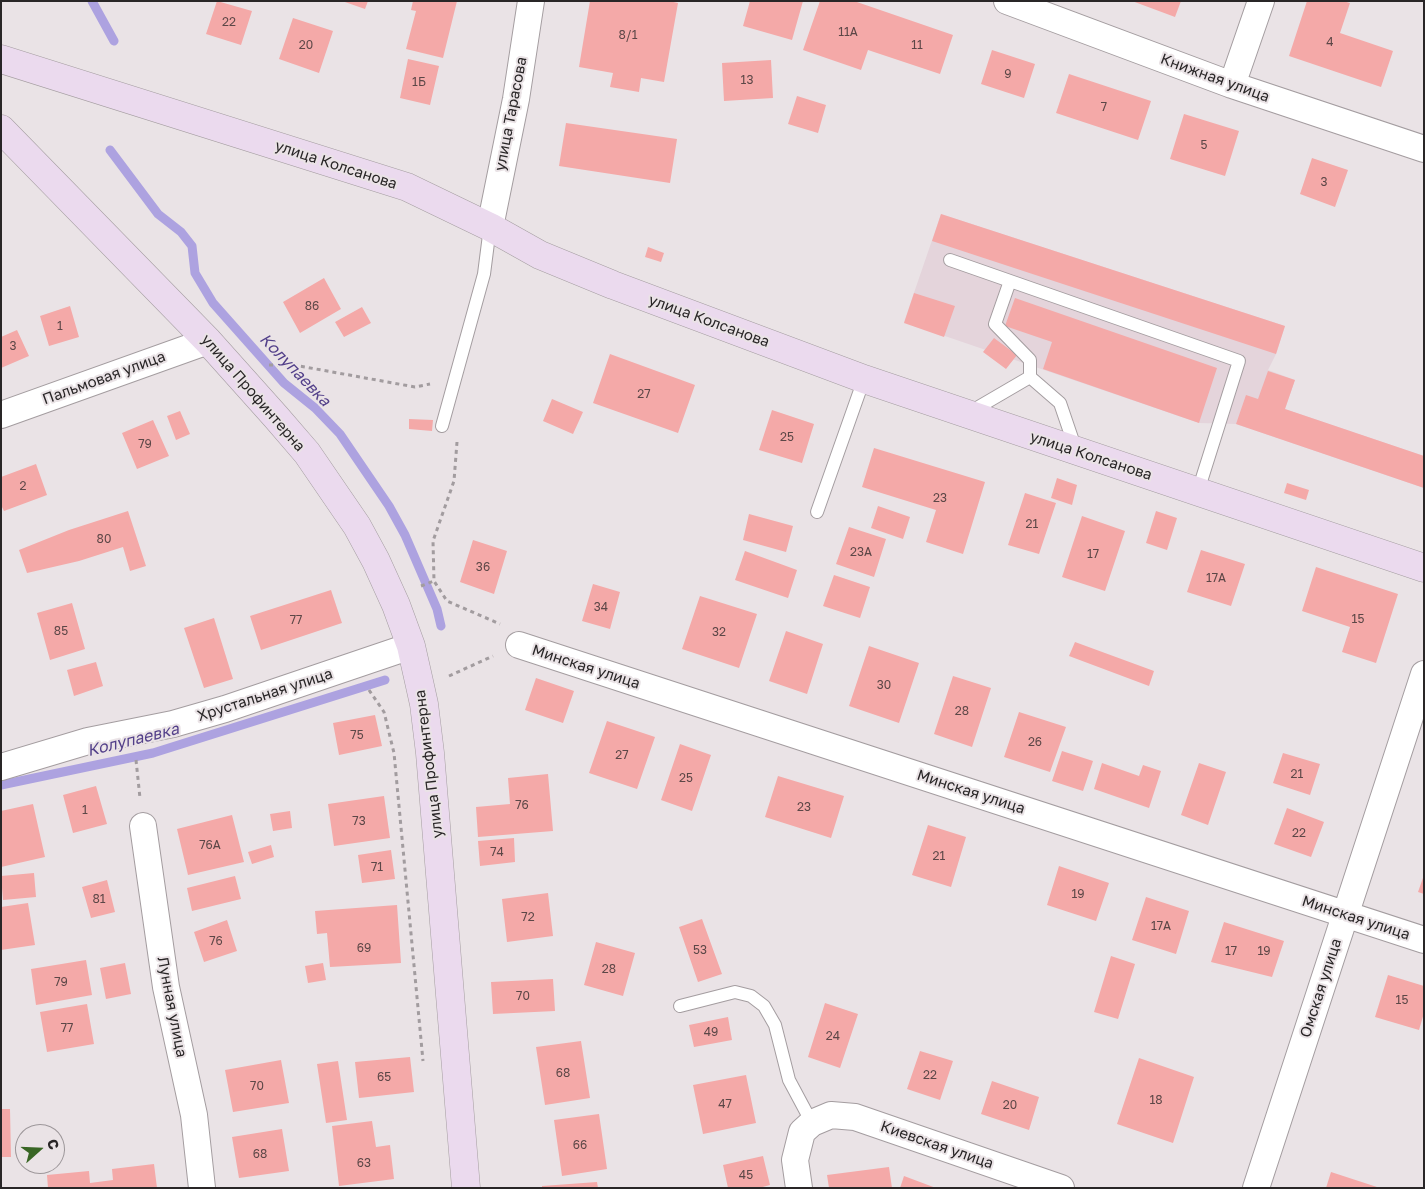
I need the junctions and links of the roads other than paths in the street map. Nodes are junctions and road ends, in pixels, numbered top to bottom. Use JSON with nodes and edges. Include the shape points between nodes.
{"nodes":[{"id":1,"x":531,"y":1,"type":"edge"},
{"id":2,"x":1007,"y":1,"type":"edge"},
{"id":3,"x":1261,"y":1,"type":"edge"},
{"id":4,"x":1,"y":59,"type":"edge"},
{"id":5,"x":1232,"y":85,"type":"junction"},
{"id":6,"x":1,"y":129,"type":"edge"},
{"id":7,"x":1424,"y":150,"type":"edge"},
{"id":8,"x":490,"y":227,"type":"junction"},
{"id":9,"x":950,"y":260,"type":"dead end"},
{"id":10,"x":1010,"y":281,"type":"junction"},
{"id":11,"x":208,"y":341,"type":"junction"},
{"id":12,"x":1030,"y":377,"type":"junction"},
{"id":13,"x":864,"y":379,"type":"junction"},
{"id":14,"x":966,"y":414,"type":"junction"},
{"id":15,"x":1,"y":415,"type":"edge"},
{"id":16,"x":442,"y":426,"type":"road end"},
{"id":17,"x":1077,"y":452,"type":"junction"},
{"id":18,"x":1198,"y":491,"type":"junction"},
{"id":19,"x":817,"y":512,"type":"dead end"},
{"id":20,"x":1424,"y":568,"type":"edge"},
{"id":21,"x":519,"y":645,"type":"road end"},
{"id":22,"x":411,"y":646,"type":"junction"},
{"id":23,"x":1424,"y":674,"type":"edge"},
{"id":24,"x":1,"y":766,"type":"edge"},
{"id":25,"x":143,"y":826,"type":"dead end"},
{"id":26,"x":1345,"y":914,"type":"junction"},
{"id":27,"x":1424,"y":940,"type":"edge"},
{"id":28,"x":680,"y":1006,"type":"dead end"},
{"id":29,"x":812,"y":1122,"type":"junction"},
{"id":30,"x":202,"y":1188,"type":"edge"},
{"id":31,"x":466,"y":1188,"type":"edge"},
{"id":32,"x":799,"y":1188,"type":"edge"},
{"id":33,"x":1061,"y":1188,"type":"edge"},
{"id":34,"x":1256,"y":1188,"type":"edge"}],
"edges":[{"from":1,"to":8,"type":"street","name":"улица Тарасова","via":[[516,99]]},
{"from":2,"to":5,"type":"street","name":"Книжная улица"},
{"from":3,"to":5,"type":"street"},
{"from":4,"to":8,"type":"street","name":"улица Колсанова","via":[[407,187]]},
{"from":5,"to":7,"type":"street","name":"Книжная улица"},
{"from":6,"to":11,"type":"street","name":"улица Профинтерна"},
{"from":8,"to":13,"type":"street","name":"улица Колсанова","via":[[540,255],[613,285]]},
{"from":8,"to":16,"type":"lane","via":[[484,274]]},
{"from":9,"to":10,"type":"lane"},
{"from":10,"to":12,"type":"lane","via":[[995,324],[1030,360]]},
{"from":10,"to":18,"type":"lane","via":[[1239,361]]},
{"from":11,"to":15,"type":"street","name":"Пальмовая улица"},
{"from":11,"to":22,"type":"street","name":"улица Профинтерна","via":[[307,454],[357,526],[396,605]]},
{"from":12,"to":14,"type":"lane"},
{"from":12,"to":17,"type":"lane","via":[[1060,403]]},
{"from":13,"to":14,"type":"street","name":"улица Колсанова"},
{"from":13,"to":19,"type":"lane"},
{"from":14,"to":17,"type":"street","name":"улица Колсанова"},
{"from":17,"to":18,"type":"street","name":"улица Колсанова"},
{"from":18,"to":20,"type":"street","name":"улица Колсанова"},
{"from":21,"to":26,"type":"street","name":"Минская улица"},
{"from":22,"to":24,"type":"street","name":"Хрустальная улица","via":[[173,724],[88,741]]},
{"from":22,"to":31,"type":"street","name":"улица Профинтерна","via":[[424,704],[430,753]]},
{"from":23,"to":26,"type":"street","name":"Омская улица"},
{"from":25,"to":30,"type":"street","name":"Лунная улица","via":[[166,987],[194,1115]]},
{"from":26,"to":27,"type":"street","name":"Минская улица"},
{"from":26,"to":34,"type":"street","name":"Омская улица"},
{"from":28,"to":29,"type":"lane","via":[[735,992],[752,996],[764,1006],[775,1025],[789,1080]]},
{"from":29,"to":32,"type":"street","via":[[802,1132],[795,1160]]},
{"from":29,"to":33,"type":"street","name":"Киевская улица","via":[[831,1115],[855,1117]]}]}
